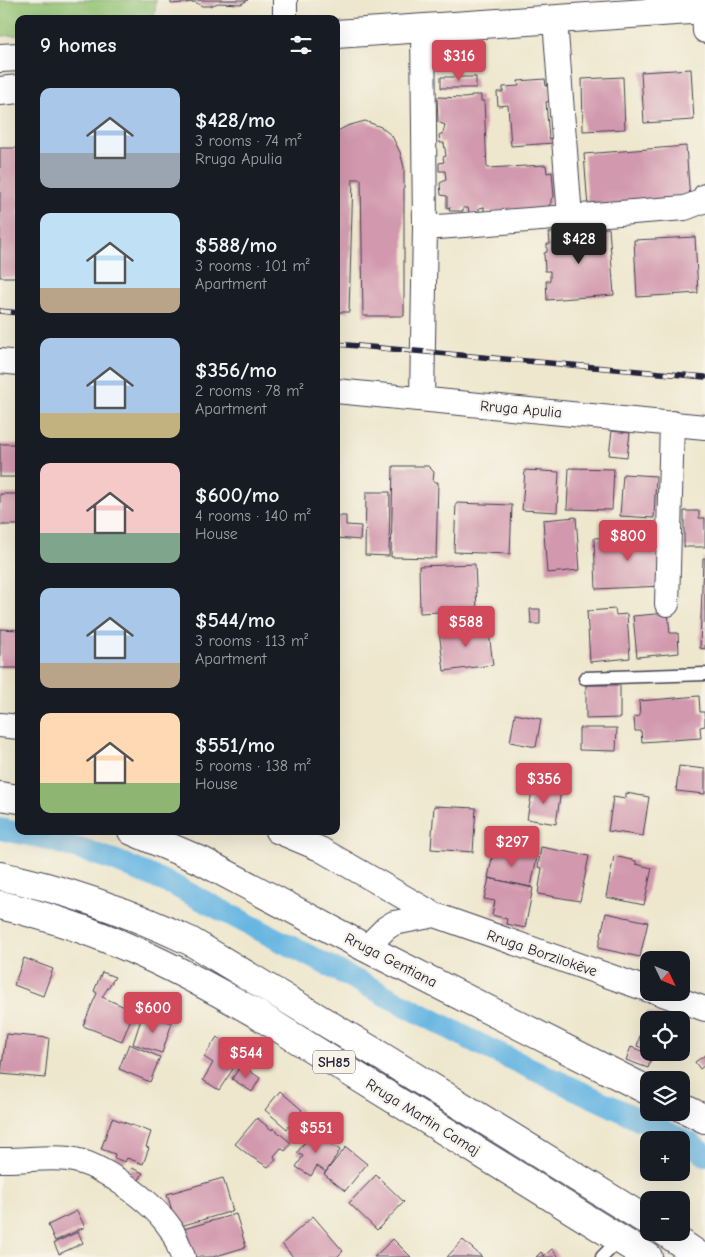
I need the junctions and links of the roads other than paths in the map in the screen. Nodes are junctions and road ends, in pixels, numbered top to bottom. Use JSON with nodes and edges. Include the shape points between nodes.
{"nodes":[{"id":1,"x":285,"y":0,"type":"edge"},
{"id":2,"x":285,"y":15,"type":"edge"},
{"id":3,"x":705,"y":17,"type":"edge"},
{"id":4,"x":555,"y":20,"type":"junction"},
{"id":5,"x":423,"y":29,"type":"junction"},
{"id":6,"x":342,"y":36,"type":"edge"},
{"id":7,"x":15,"y":57,"type":"edge"},
{"id":8,"x":0,"y":58,"type":"edge"},
{"id":9,"x":15,"y":89,"type":"edge"},
{"id":10,"x":0,"y":91,"type":"edge"},
{"id":11,"x":705,"y":196,"type":"edge"},
{"id":12,"x":570,"y":217,"type":"junction"},
{"id":13,"x":425,"y":228,"type":"junction"},
{"id":14,"x":0,"y":361,"type":"edge"},
{"id":15,"x":15,"y":363,"type":"edge"},
{"id":16,"x":340,"y":391,"type":"edge"},
{"id":17,"x":422,"y":399,"type":"junction"},
{"id":18,"x":672,"y":423,"type":"junction"},
{"id":19,"x":705,"y":427,"type":"edge"},
{"id":20,"x":667,"y":604,"type":"dead end"},
{"id":21,"x":705,"y":674,"type":"edge"},
{"id":22,"x":586,"y":678,"type":"dead end"},
{"id":23,"x":0,"y":725,"type":"edge"},
{"id":24,"x":15,"y":727,"type":"edge"},
{"id":25,"x":0,"y":796,"type":"edge"},
{"id":26,"x":15,"y":798,"type":"edge"},
{"id":27,"x":141,"y":835,"type":"edge"},
{"id":28,"x":287,"y":835,"type":"edge"},
{"id":29,"x":0,"y":876,"type":"edge"},
{"id":30,"x":0,"y":905,"type":"edge"},
{"id":31,"x":435,"y":915,"type":"junction"},
{"id":32,"x":366,"y":948,"type":"junction"},
{"id":33,"x":640,"y":987,"type":"edge"},
{"id":34,"x":682,"y":1001,"type":"edge"},
{"id":35,"x":705,"y":1009,"type":"edge"},
{"id":36,"x":640,"y":1086,"type":"edge"},
{"id":37,"x":690,"y":1112,"type":"edge"},
{"id":38,"x":705,"y":1119,"type":"edge"},
{"id":39,"x":0,"y":1160,"type":"edge"},
{"id":40,"x":640,"y":1216,"type":"edge"},
{"id":41,"x":678,"y":1241,"type":"edge"},
{"id":42,"x":611,"y":1248,"type":"edge"},
{"id":43,"x":183,"y":1257,"type":"edge"},
{"id":44,"x":648,"y":1257,"type":"edge"},
{"id":45,"x":702,"y":1257,"type":"edge"}],
"edges":[{"from":1,"to":2,"type":"street"},
{"from":3,"to":4,"type":"main road"},
{"from":4,"to":5,"type":"main road"},
{"from":4,"to":12,"type":"street"},
{"from":5,"to":6,"type":"main road"},
{"from":5,"to":13,"type":"street"},
{"from":7,"to":8,"type":"main road"},
{"from":9,"to":10,"type":"main road"},
{"from":11,"to":12,"type":"street","via":[[703,201],[684,208]]},
{"from":12,"to":13,"type":"street"},
{"from":13,"to":17,"type":"street"},
{"from":14,"to":15,"type":"street"},
{"from":16,"to":17,"type":"street","name":"Rruga Apulia"},
{"from":17,"to":18,"type":"street","name":"Rruga Apulia"},
{"from":18,"to":19,"type":"street","name":"Rruga Apulia"},
{"from":18,"to":20,"type":"street"},
{"from":21,"to":22,"type":"lane"},
{"from":23,"to":24,"type":"street"},
{"from":25,"to":26,"type":"main road"},
{"from":27,"to":32,"type":"main road","name":"Rruga Gentiana","via":[[202,861]]},
{"from":28,"to":31,"type":"street","name":"Rruga Borzilokëve","via":[[320,849]]},
{"from":29,"to":40,"type":"main road","name":"Rruga Martin Camaj","number":"SH85","via":[[112,908],[190,941]]},
{"from":30,"to":42,"type":"main road","name":"Rruga Martin Camaj","number":"SH85","via":[[92,932],[198,980],[255,1013]]},
{"from":31,"to":32,"type":"street","via":[[394,923]]},
{"from":31,"to":33,"type":"street","name":"Rruga Borzilokëve"},
{"from":32,"to":36,"type":"main road","name":"Rruga Gentiana"},
{"from":34,"to":35,"type":"street"},
{"from":37,"to":38,"type":"main road"},
{"from":39,"to":43,"type":"street","via":[[69,1159],[94,1166],[149,1204],[171,1229]]},
{"from":41,"to":45,"type":"main road"},
{"from":42,"to":44,"type":"main road","name":"Rruga Martin Camaj","number":"SH85"}]}
